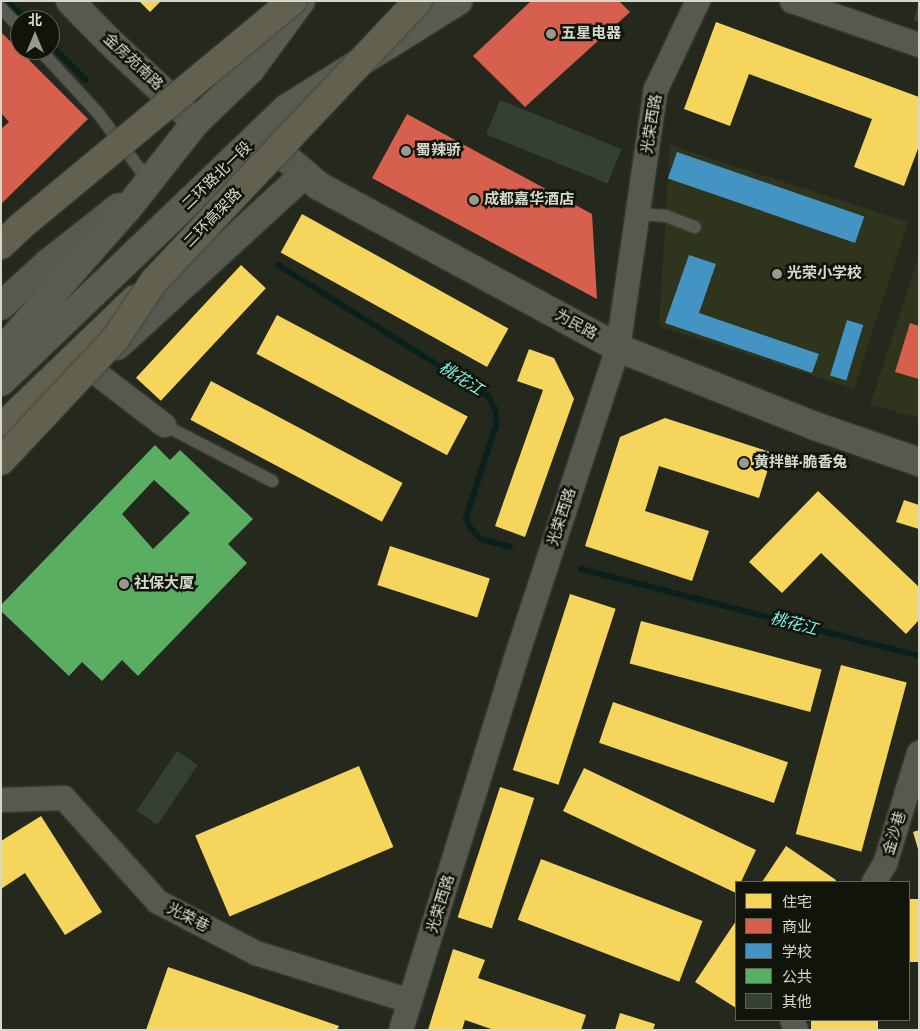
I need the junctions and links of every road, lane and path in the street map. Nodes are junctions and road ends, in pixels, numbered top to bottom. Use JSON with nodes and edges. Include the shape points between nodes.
{"nodes":[{"id":1,"x":70,"y":1,"type":"edge"},
{"id":2,"x":292,"y":1,"type":"edge"},
{"id":3,"x":301,"y":1,"type":"edge"},
{"id":4,"x":418,"y":1,"type":"edge"},
{"id":5,"x":458,"y":1,"type":"edge"},
{"id":6,"x":698,"y":1,"type":"edge"},
{"id":7,"x":792,"y":1,"type":"edge"},
{"id":8,"x":1,"y":8,"type":"edge"},
{"id":9,"x":10,"y":17,"type":"edge"},
{"id":10,"x":919,"y":44,"type":"edge"},
{"id":11,"x":49,"y":60,"type":"edge"},
{"id":12,"x":196,"y":122,"type":"junction"},
{"id":13,"x":259,"y":135,"type":"junction"},
{"id":14,"x":305,"y":174,"type":"junction"},
{"id":15,"x":150,"y":183,"type":"junction"},
{"id":16,"x":638,"y":214,"type":"junction"},
{"id":17,"x":695,"y":227,"type":"dead end"},
{"id":18,"x":1,"y":245,"type":"edge"},
{"id":19,"x":154,"y":281,"type":"junction"},
{"id":20,"x":1,"y":306,"type":"edge"},
{"id":21,"x":618,"y":348,"type":"junction"},
{"id":22,"x":15,"y":349,"type":"edge"},
{"id":23,"x":92,"y":370,"type":"junction"},
{"id":24,"x":1,"y":382,"type":"edge"},
{"id":25,"x":164,"y":425,"type":"joint"},
{"id":26,"x":1,"y":428,"type":"edge"},
{"id":27,"x":1,"y":456,"type":"edge"},
{"id":28,"x":1,"y":462,"type":"edge"},
{"id":29,"x":919,"y":462,"type":"edge"},
{"id":30,"x":272,"y":481,"type":"dead end"},
{"id":31,"x":919,"y":753,"type":"edge"},
{"id":32,"x":1,"y":800,"type":"edge"},
{"id":33,"x":875,"y":881,"type":"edge"},
{"id":34,"x":410,"y":1001,"type":"junction"},
{"id":35,"x":401,"y":1030,"type":"edge"}],
"edges":[{"from":1,"to":12,"type":"street","name":"金房苑南路"},
{"from":2,"to":18,"type":"highway","bridge":true},
{"from":3,"to":12,"type":"main road","name":"二环路北一段","via":[[251,69]]},
{"from":4,"to":19,"type":"highway","name":"二环高架路","bridge":true},
{"from":5,"to":13,"type":"main road","name":"二环路北一段","via":[[287,108]]},
{"from":6,"to":16,"type":"street","name":"光荣西路","via":[[656,89]]},
{"from":7,"to":10,"type":"street"},
{"from":8,"to":9,"type":"lane"},
{"from":11,"to":15,"type":"lane","via":[[98,113]]},
{"from":12,"to":15,"type":"main road","name":"二环路北一段"},
{"from":13,"to":14,"type":"street","name":"为民路"},
{"from":13,"to":22,"type":"main road","name":"二环路北一段"},
{"from":14,"to":21,"type":"street","name":"为民路","via":[[319,186]]},
{"from":14,"to":23,"type":"street"},
{"from":15,"to":20,"type":"street","via":[[48,263]]},
{"from":15,"to":22,"type":"main road","name":"二环路北一段"},
{"from":16,"to":17,"type":"lane","via":[[666,216]]},
{"from":16,"to":21,"type":"street","name":"光荣西路"},
{"from":19,"to":26,"type":"highway","name":"二环高架路","bridge":true},
{"from":19,"to":28,"type":"highway","bridge":true,"via":[[116,338]]},
{"from":21,"to":29,"type":"street","name":"为民路","via":[[815,426]]},
{"from":21,"to":34,"type":"street","name":"光荣西路","via":[[515,661]]},
{"from":22,"to":24,"type":"main road","name":"二环路北一段"},
{"from":23,"to":25,"type":"street"},
{"from":23,"to":27,"type":"street"},
{"from":25,"to":30,"type":"lane"},
{"from":31,"to":33,"type":"street","name":"金沙巷","via":[[885,864]]},
{"from":32,"to":34,"type":"street","name":"光荣巷","via":[[64,798],[158,902],[256,953]]},
{"from":34,"to":35,"type":"street","name":"光荣西路"}]}
